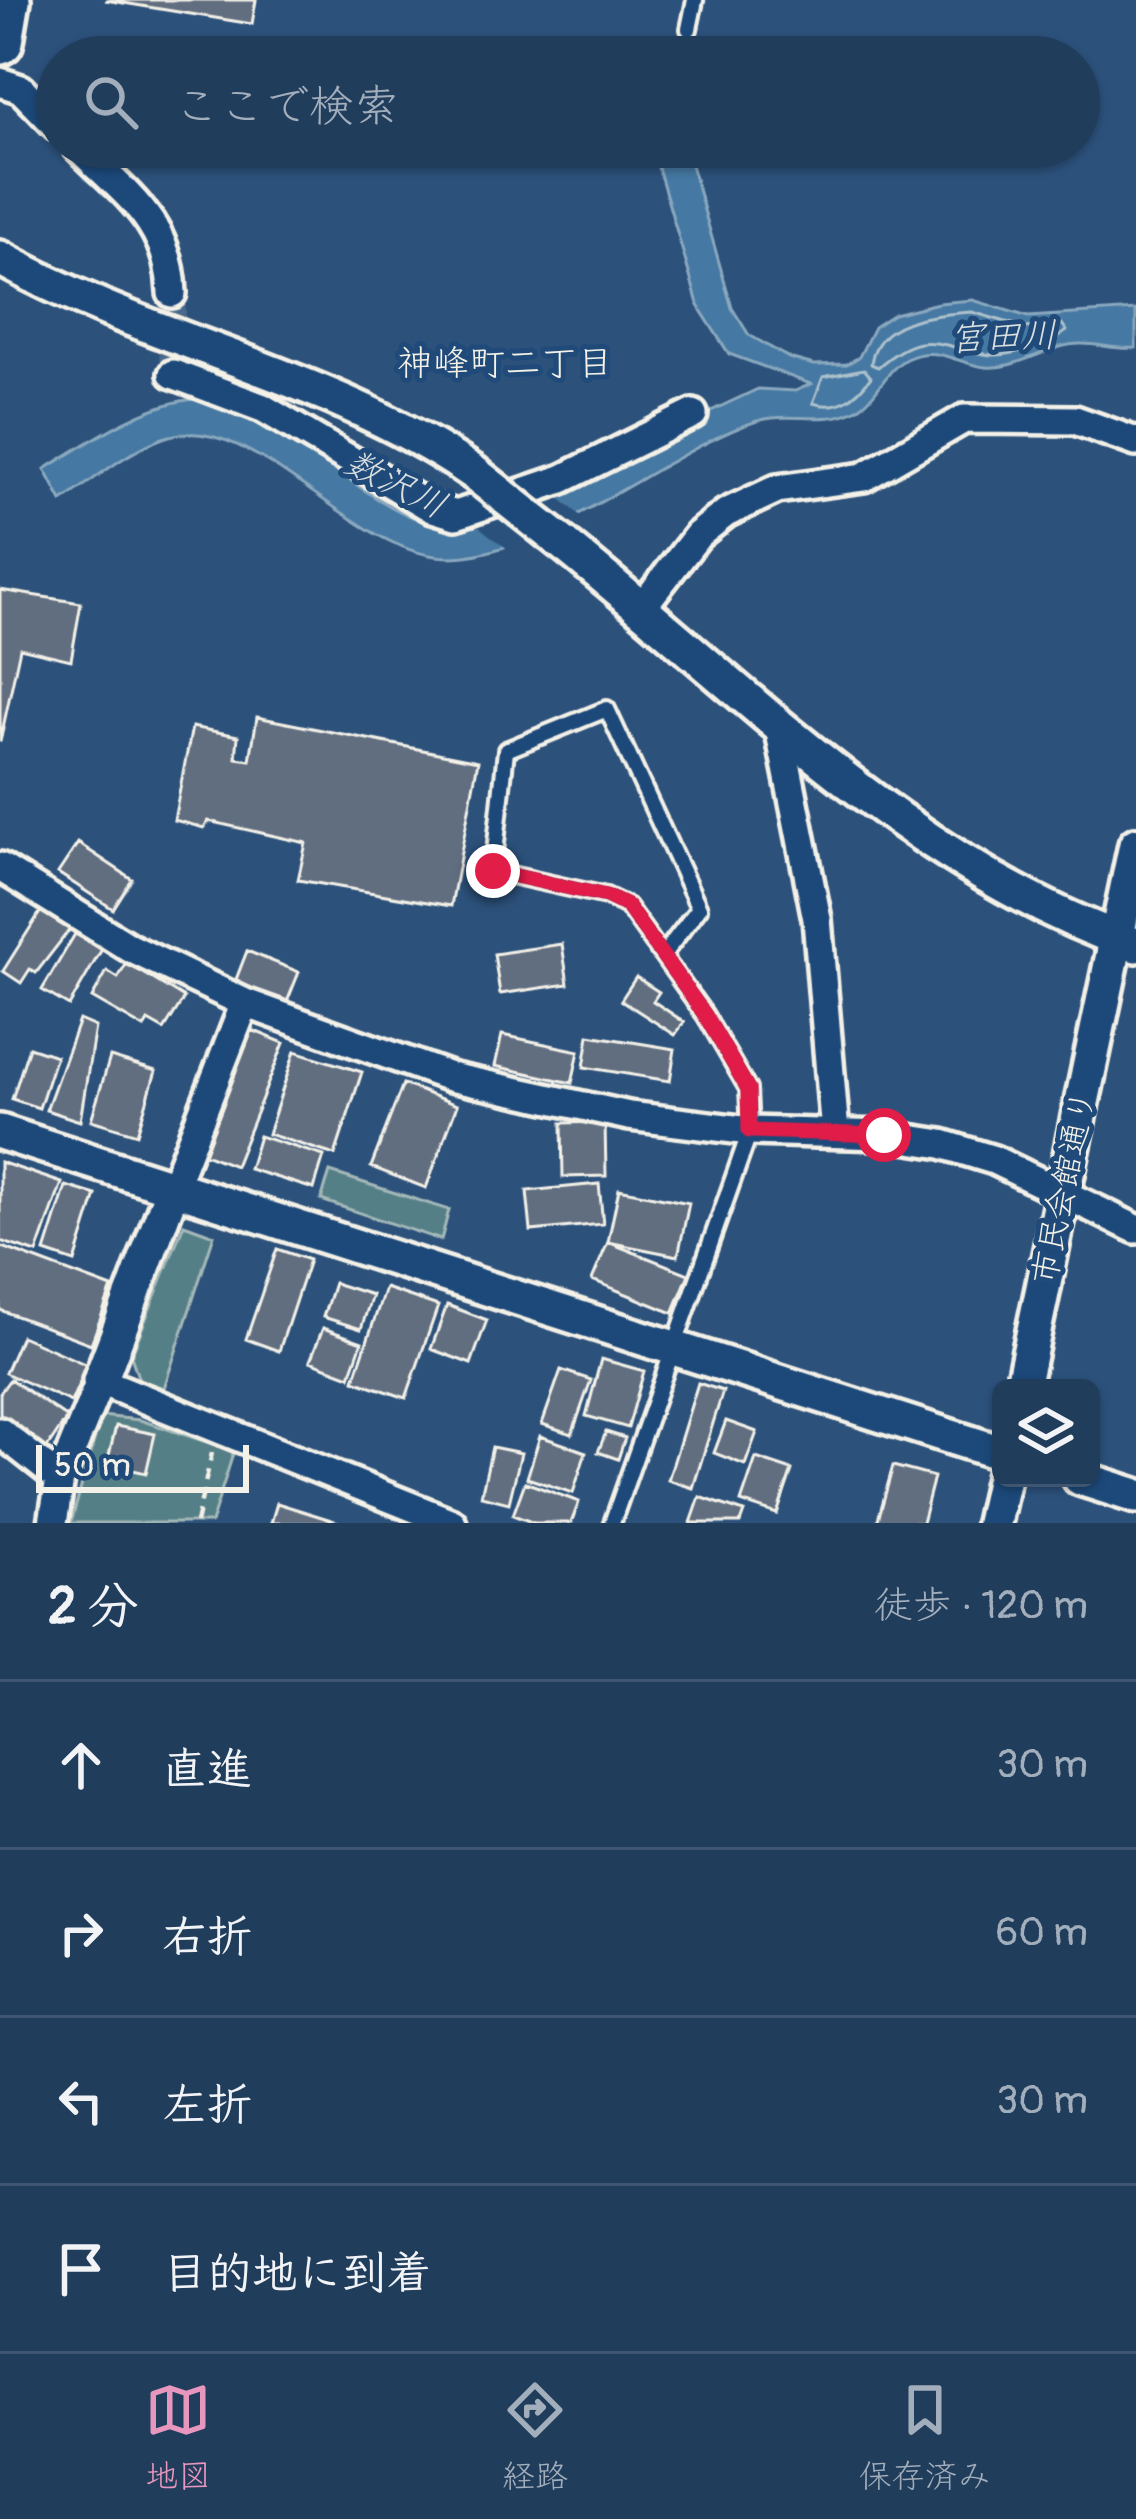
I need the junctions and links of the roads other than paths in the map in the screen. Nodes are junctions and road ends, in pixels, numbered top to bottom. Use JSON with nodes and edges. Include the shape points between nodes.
{"nodes":[{"id":1,"x":7,"y":0,"type":"edge"},
{"id":2,"x":695,"y":0,"type":"edge"},
{"id":3,"x":689,"y":28,"type":"dead end"},
{"id":4,"x":0,"y":40,"type":"edge"},
{"id":5,"x":0,"y":82,"type":"edge"},
{"id":6,"x":36,"y":104,"type":"edge"},
{"id":7,"x":99,"y":168,"type":"edge"},
{"id":8,"x":0,"y":258,"type":"edge"},
{"id":9,"x":172,"y":293,"type":"tunnel mouth"},
{"id":10,"x":173,"y":374,"type":"dead end"},
{"id":11,"x":694,"y":413,"type":"dead end"},
{"id":12,"x":1136,"y":442,"type":"edge"},
{"id":13,"x":642,"y":607,"type":"junction"},
{"id":14,"x":779,"y":727,"type":"junction"},
{"id":15,"x":1136,"y":845,"type":"edge"},
{"id":16,"x":0,"y":867,"type":"edge"},
{"id":17,"x":1125,"y":941,"type":"edge"},
{"id":18,"x":663,"y":955,"type":"junction"},
{"id":19,"x":245,"y":1003,"type":"junction"},
{"id":20,"x":749,"y":1131,"type":"junction"},
{"id":21,"x":0,"y":1132,"type":"edge"},
{"id":22,"x":835,"y":1133,"type":"junction"},
{"id":23,"x":174,"y":1185,"type":"junction"},
{"id":24,"x":1064,"y":1192,"type":"junction"},
{"id":25,"x":1136,"y":1229,"type":"edge"},
{"id":26,"x":675,"y":1348,"type":"junction"},
{"id":27,"x":1024,"y":1379,"type":"edge"},
{"id":28,"x":100,"y":1381,"type":"junction"},
{"id":29,"x":0,"y":1432,"type":"edge"},
{"id":30,"x":992,"y":1450,"type":"edge"},
{"id":31,"x":60,"y":1479,"type":"junction"},
{"id":32,"x":1100,"y":1484,"type":"edge"},
{"id":33,"x":1001,"y":1487,"type":"edge"},
{"id":34,"x":1136,"y":1496,"type":"edge"},
{"id":35,"x":53,"y":1523,"type":"edge"},
{"id":36,"x":452,"y":1523,"type":"edge"},
{"id":37,"x":612,"y":1523,"type":"edge"},
{"id":38,"x":993,"y":1523,"type":"edge"}],
"edges":[{"from":1,"to":4,"type":"highway"},
{"from":2,"to":3,"type":"lane"},
{"from":5,"to":6,"type":"street"},
{"from":7,"to":9,"type":"street","via":[[155,225],[171,257]]},
{"from":8,"to":13,"type":"street","bridge":true,"via":[[411,430]]},
{"from":10,"to":11,"type":"street","via":[[263,408],[456,515],[562,479]]},
{"from":12,"to":13,"type":"street","via":[[1076,420],[964,419],[864,477],[777,488],[726,513],[698,535]]},
{"from":13,"to":14,"type":"street"},
{"from":14,"to":17,"type":"street","via":[[917,831]]},
{"from":14,"to":22,"type":"street","via":[[818,919]]},
{"from":15,"to":17,"type":"street","name":"市民会館通り"},
{"from":16,"to":19,"type":"street","via":[[130,948]]},
{"from":17,"to":24,"type":"street","name":"市民会館通り"},
{"from":18,"to":18,"type":"lane","via":[[627,906],[493,871],[506,750],[607,709],[699,908]]},
{"from":18,"to":20,"type":"lane","via":[[748,1089]]},
{"from":19,"to":20,"type":"street","via":[[450,1077],[629,1116]]},
{"from":19,"to":23,"type":"street"},
{"from":20,"to":22,"type":"street"},
{"from":20,"to":26,"type":"lane"},
{"from":21,"to":23,"type":"street"},
{"from":22,"to":24,"type":"street","via":[[942,1144]]},
{"from":23,"to":26,"type":"street"},
{"from":23,"to":28,"type":"street"},
{"from":24,"to":25,"type":"street"},
{"from":24,"to":27,"type":"street","name":"市民会館通り"},
{"from":26,"to":30,"type":"street"},
{"from":26,"to":37,"type":"lane"},
{"from":28,"to":31,"type":"street"},
{"from":28,"to":36,"type":"street"},
{"from":29,"to":31,"type":"street"},
{"from":31,"to":35,"type":"street"},
{"from":32,"to":34,"type":"street"},
{"from":33,"to":38,"type":"street"}]}
